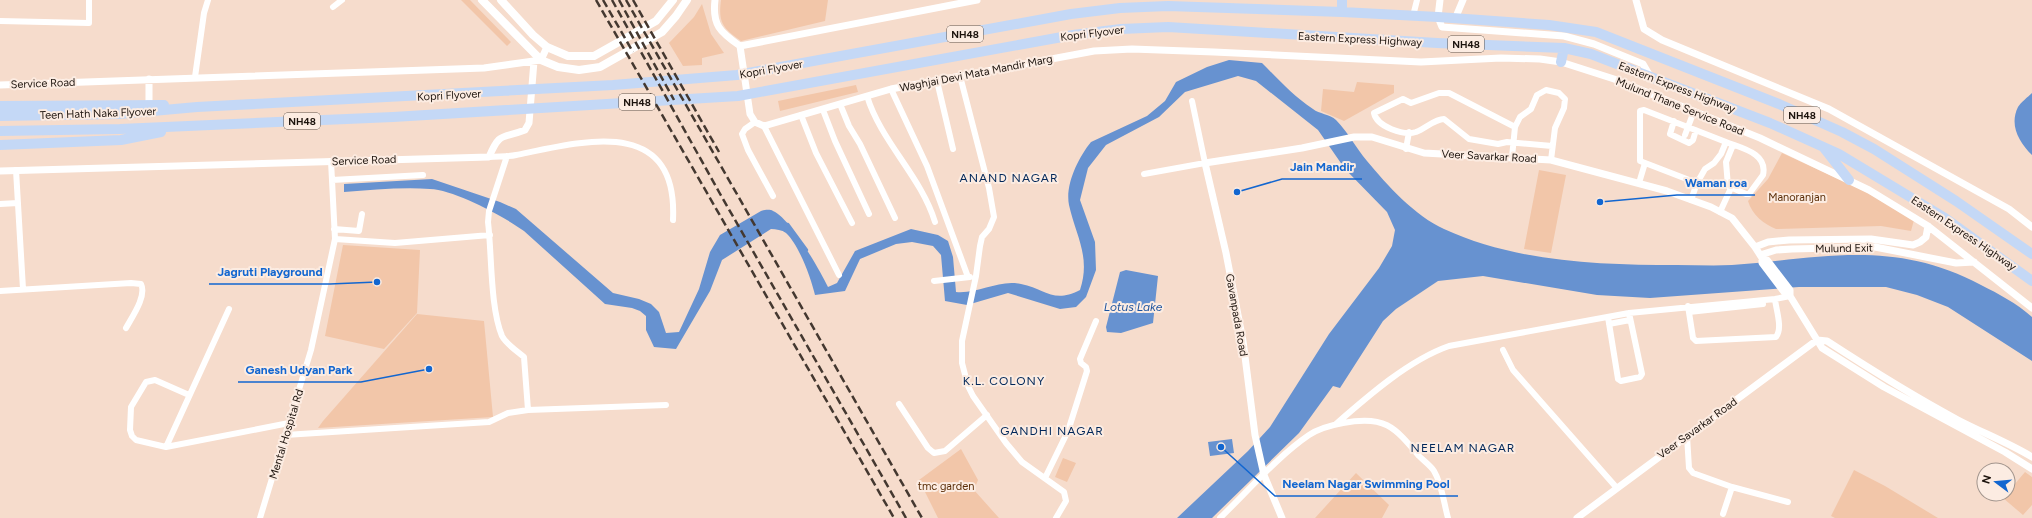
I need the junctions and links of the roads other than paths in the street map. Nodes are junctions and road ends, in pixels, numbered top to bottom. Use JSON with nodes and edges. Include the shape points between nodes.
{"nodes":[{"id":1,"x":89,"y":0,"type":"edge"},
{"id":2,"x":208,"y":0,"type":"edge"},
{"id":3,"x":342,"y":0,"type":"edge"},
{"id":4,"x":482,"y":0,"type":"edge"},
{"id":5,"x":501,"y":0,"type":"edge"},
{"id":6,"x":673,"y":0,"type":"edge"},
{"id":7,"x":687,"y":0,"type":"edge"},
{"id":8,"x":715,"y":0,"type":"edge"},
{"id":9,"x":977,"y":0,"type":"edge"},
{"id":10,"x":1342,"y":0,"type":"edge"},
{"id":11,"x":1417,"y":0,"type":"edge"},
{"id":12,"x":1440,"y":0,"type":"edge"},
{"id":13,"x":1463,"y":0,"type":"edge"},
{"id":14,"x":1636,"y":0,"type":"edge"},
{"id":15,"x":333,"y":7,"type":"dead end"},
{"id":16,"x":1342,"y":12,"type":"junction"},
{"id":17,"x":1413,"y":16,"type":"junction"},
{"id":18,"x":1438,"y":17,"type":"junction"},
{"id":19,"x":1454,"y":18,"type":"junction"},
{"id":20,"x":0,"y":21,"type":"edge"},
{"id":21,"x":1277,"y":35,"type":"joint"},
{"id":22,"x":740,"y":46,"type":"junction"},
{"id":23,"x":547,"y":47,"type":"junction"},
{"id":24,"x":1564,"y":48,"type":"junction"},
{"id":25,"x":1280,"y":54,"type":"joint"},
{"id":26,"x":538,"y":60,"type":"junction"},
{"id":27,"x":1561,"y":62,"type":"junction"},
{"id":28,"x":960,"y":76,"type":"junction"},
{"id":29,"x":1650,"y":76,"type":"junction"},
{"id":30,"x":195,"y":77,"type":"junction"},
{"id":31,"x":149,"y":79,"type":"junction"},
{"id":32,"x":937,"y":81,"type":"junction"},
{"id":33,"x":0,"y":85,"type":"edge"},
{"id":34,"x":892,"y":89,"type":"junction"},
{"id":35,"x":867,"y":96,"type":"junction"},
{"id":36,"x":1192,"y":101,"type":"dead end"},
{"id":37,"x":149,"y":104,"type":"junction"},
{"id":38,"x":840,"y":104,"type":"junction"},
{"id":39,"x":0,"y":106,"type":"edge"},
{"id":40,"x":197,"y":107,"type":"junction"},
{"id":41,"x":823,"y":110,"type":"junction"},
{"id":42,"x":1694,"y":111,"type":"junction"},
{"id":43,"x":801,"y":115,"type":"junction"},
{"id":44,"x":0,"y":116,"type":"edge"},
{"id":45,"x":1674,"y":121,"type":"junction"},
{"id":46,"x":755,"y":122,"type":"junction"},
{"id":47,"x":192,"y":126,"type":"junction"},
{"id":48,"x":764,"y":126,"type":"junction"},
{"id":49,"x":1515,"y":127,"type":"junction"},
{"id":50,"x":1688,"y":127,"type":"junction"},
{"id":51,"x":1696,"y":130,"type":"junction"},
{"id":52,"x":0,"y":131,"type":"edge"},
{"id":53,"x":1409,"y":132,"type":"junction"},
{"id":54,"x":1685,"y":135,"type":"dead end"},
{"id":55,"x":1514,"y":142,"type":"junction"},
{"id":56,"x":1726,"y":142,"type":"junction"},
{"id":57,"x":0,"y":145,"type":"edge"},
{"id":58,"x":1733,"y":145,"type":"junction"},
{"id":59,"x":1552,"y":146,"type":"junction"},
{"id":60,"x":1824,"y":147,"type":"junction"},
{"id":61,"x":953,"y":149,"type":"dead end"},
{"id":62,"x":1406,"y":149,"type":"junction"},
{"id":63,"x":507,"y":156,"type":"junction"},
{"id":64,"x":489,"y":157,"type":"junction"},
{"id":65,"x":1512,"y":157,"type":"junction"},
{"id":66,"x":1551,"y":160,"type":"junction"},
{"id":67,"x":331,"y":161,"type":"junction"},
{"id":68,"x":1205,"y":163,"type":"junction"},
{"id":69,"x":1645,"y":163,"type":"junction"},
{"id":70,"x":16,"y":170,"type":"junction"},
{"id":71,"x":0,"y":171,"type":"edge"},
{"id":72,"x":1144,"y":174,"type":"dead end"},
{"id":73,"x":422,"y":175,"type":"dead end"},
{"id":74,"x":332,"y":180,"type":"junction"},
{"id":75,"x":1849,"y":180,"type":"junction"},
{"id":76,"x":1698,"y":182,"type":"junction"},
{"id":77,"x":1639,"y":183,"type":"junction"},
{"id":78,"x":1731,"y":188,"type":"junction"},
{"id":79,"x":773,"y":196,"type":"dead end"},
{"id":80,"x":1691,"y":200,"type":"junction"},
{"id":81,"x":18,"y":203,"type":"junction"},
{"id":82,"x":0,"y":204,"type":"edge"},
{"id":83,"x":1720,"y":212,"type":"junction"},
{"id":84,"x":362,"y":214,"type":"dead end"},
{"id":85,"x":869,"y":214,"type":"dead end"},
{"id":86,"x":895,"y":218,"type":"dead end"},
{"id":87,"x":673,"y":220,"type":"dead end"},
{"id":88,"x":935,"y":222,"type":"dead end"},
{"id":89,"x":852,"y":223,"type":"dead end"},
{"id":90,"x":1928,"y":226,"type":"junction"},
{"id":91,"x":2032,"y":227,"type":"edge"},
{"id":92,"x":334,"y":229,"type":"junction"},
{"id":93,"x":490,"y":235,"type":"junction"},
{"id":94,"x":335,"y":239,"type":"junction"},
{"id":95,"x":1755,"y":246,"type":"junction"},
{"id":96,"x":2032,"y":254,"type":"edge"},
{"id":97,"x":1763,"y":259,"type":"junction"},
{"id":98,"x":1974,"y":262,"type":"junction"},
{"id":99,"x":839,"y":275,"type":"dead end"},
{"id":100,"x":976,"y":276,"type":"junction"},
{"id":101,"x":968,"y":277,"type":"junction"},
{"id":102,"x":934,"y":281,"type":"dead end"},
{"id":103,"x":2032,"y":281,"type":"edge"},
{"id":104,"x":23,"y":289,"type":"junction"},
{"id":105,"x":0,"y":291,"type":"edge"},
{"id":106,"x":1788,"y":293,"type":"junction"},
{"id":107,"x":1775,"y":301,"type":"junction"},
{"id":108,"x":2032,"y":308,"type":"edge"},
{"id":109,"x":229,"y":309,"type":"dead end"},
{"id":110,"x":1689,"y":309,"type":"junction"},
{"id":111,"x":1629,"y":312,"type":"junction"},
{"id":112,"x":1608,"y":320,"type":"junction"},
{"id":113,"x":1630,"y":320,"type":"junction"},
{"id":114,"x":1096,"y":321,"type":"dead end"},
{"id":115,"x":126,"y":328,"type":"dead end"},
{"id":116,"x":1817,"y":340,"type":"junction"},
{"id":117,"x":1503,"y":350,"type":"dead end"},
{"id":118,"x":1861,"y":364,"type":"junction"},
{"id":119,"x":1856,"y":370,"type":"junction"},
{"id":120,"x":189,"y":395,"type":"junction"},
{"id":121,"x":1918,"y":402,"type":"junction"},
{"id":122,"x":899,"y":404,"type":"dead end"},
{"id":123,"x":666,"y":405,"type":"dead end"},
{"id":124,"x":528,"y":410,"type":"junction"},
{"id":125,"x":1934,"y":411,"type":"junction"},
{"id":126,"x":986,"y":415,"type":"junction"},
{"id":127,"x":289,"y":424,"type":"junction"},
{"id":128,"x":1336,"y":424,"type":"junction"},
{"id":129,"x":1984,"y":432,"type":"junction"},
{"id":130,"x":285,"y":435,"type":"junction"},
{"id":131,"x":1687,"y":436,"type":"junction"},
{"id":132,"x":1980,"y":439,"type":"junction"},
{"id":133,"x":2009,"y":444,"type":"junction"},
{"id":134,"x":166,"y":447,"type":"junction"},
{"id":135,"x":2005,"y":452,"type":"junction"},
{"id":136,"x":2032,"y":457,"type":"edge"},
{"id":137,"x":2032,"y":469,"type":"edge"},
{"id":138,"x":1263,"y":472,"type":"junction"},
{"id":139,"x":1045,"y":478,"type":"junction"},
{"id":140,"x":1616,"y":487,"type":"junction"},
{"id":141,"x":1732,"y":487,"type":"junction"},
{"id":142,"x":1788,"y":502,"type":"dead end"},
{"id":143,"x":1723,"y":514,"type":"dead end"},
{"id":144,"x":260,"y":518,"type":"edge"},
{"id":145,"x":1056,"y":518,"type":"edge"},
{"id":146,"x":1220,"y":518,"type":"edge"},
{"id":147,"x":1282,"y":518,"type":"edge"},
{"id":148,"x":1448,"y":518,"type":"edge"},
{"id":149,"x":1577,"y":518,"type":"edge"}],
"edges":[{"from":1,"to":20,"type":"street","via":[[89,23]]},
{"from":2,"to":30,"type":"street"},
{"from":3,"to":15,"type":"street"},
{"from":4,"to":26,"type":"main road"},
{"from":5,"to":23,"type":"main road"},
{"from":6,"to":23,"type":"main road","via":[[656,21],[594,56],[568,56]]},
{"from":7,"to":26,"type":"main road","via":[[662,32],[600,66],[579,70],[558,67]]},
{"from":8,"to":22,"type":"street","via":[[716,25],[725,36]]},
{"from":9,"to":22,"type":"street"},
{"from":10,"to":16,"type":"highway"},
{"from":11,"to":17,"type":"street"},
{"from":12,"to":18,"type":"street"},
{"from":13,"to":19,"type":"street"},
{"from":14,"to":91,"type":"street","via":[[1644,29],[1662,40],[1829,109],[2009,209]]},
{"from":16,"to":17,"type":"highway","name":"Eastern Express Highway","number":"NH48"},
{"from":16,"to":40,"type":"highway","name":"Kopri Flyover","number":"NH48","via":[[1168,6],[1120,8],[1071,14],[737,75],[613,85]]},
{"from":17,"to":18,"type":"highway","name":"Eastern Express Highway","number":"NH48"},
{"from":18,"to":19,"type":"highway","name":"Eastern Express Highway","number":"NH48"},
{"from":18,"to":29,"type":"street","via":[[1442,27],[1564,36],[1594,44],[1643,64]]},
{"from":19,"to":96,"type":"highway","name":"Eastern Express Highway","number":"NH48","via":[[1548,25],[1596,32],[1779,104],[1874,149],[1956,201]]},
{"from":21,"to":24,"type":"highway","name":"Eastern Express Highway","number":"NH48"},
{"from":21,"to":47,"type":"highway","name":"Kopri Flyover","number":"NH48","via":[[1168,27],[1121,29],[1073,35],[738,96],[393,117]]},
{"from":22,"to":46,"type":"street","via":[[750,114]]},
{"from":23,"to":26,"type":"street"},
{"from":24,"to":27,"type":"highway"},
{"from":24,"to":29,"type":"highway","name":"Eastern Express Highway","number":"NH48","via":[[1591,54]]},
{"from":25,"to":27,"type":"street","name":"Mulund Thane Service Road","via":[[1422,62],[1501,58]]},
{"from":25,"to":28,"type":"street","name":"Waghjai Devi Mata Mandir Marg","via":[[1132,49],[1094,51]]},
{"from":26,"to":30,"type":"street","name":"Service Road","via":[[484,68]]},
{"from":26,"to":64,"type":"street","via":[[529,123],[525,130],[496,140]]},
{"from":27,"to":42,"type":"street","name":"Mulund Thane Service Road","via":[[1614,79]]},
{"from":28,"to":32,"type":"street","name":"Waghjai Devi Mata Mandir Marg"},
{"from":28,"to":100,"type":"street","via":[[994,216],[982,237]]},
{"from":29,"to":60,"type":"highway","name":"Eastern Express Highway","number":"NH48"},
{"from":30,"to":31,"type":"street","name":"Service Road"},
{"from":31,"to":33,"type":"street","name":"Service Road"},
{"from":31,"to":37,"type":"street"},
{"from":32,"to":34,"type":"street","name":"Waghjai Devi Mata Mandir Marg"},
{"from":32,"to":61,"type":"street"},
{"from":34,"to":35,"type":"street","name":"Waghjai Devi Mata Mandir Marg"},
{"from":34,"to":101,"type":"street","via":[[927,166]]},
{"from":35,"to":38,"type":"street","name":"Waghjai Devi Mata Mandir Marg"},
{"from":35,"to":88,"type":"street","via":[[871,111],[921,190]]},
{"from":36,"to":68,"type":"street"},
{"from":37,"to":39,"type":"highway"},
{"from":37,"to":40,"type":"highway"},
{"from":38,"to":41,"type":"street","name":"Waghjai Devi Mata Mandir Marg"},
{"from":38,"to":86,"type":"street"},
{"from":40,"to":44,"type":"highway","name":"Teen Hath Naka Flyover","number":"NH48","via":[[119,114]]},
{"from":41,"to":43,"type":"street","name":"Waghjai Devi Mata Mandir Marg"},
{"from":41,"to":85,"type":"street"},
{"from":42,"to":50,"type":"street"},
{"from":42,"to":75,"type":"street","name":"Mulund Thane Service Road","via":[[1760,138]]},
{"from":43,"to":48,"type":"street","name":"Waghjai Devi Mata Mandir Marg"},
{"from":43,"to":89,"type":"street","via":[[816,153]]},
{"from":45,"to":50,"type":"street"},
{"from":45,"to":51,"type":"street","via":[[1670,134],[1677,138],[1691,142]]},
{"from":45,"to":69,"type":"street","via":[[1644,110],[1640,111],[1640,159]]},
{"from":46,"to":48,"type":"street"},
{"from":46,"to":79,"type":"street","via":[[742,134]]},
{"from":47,"to":52,"type":"highway","name":"Teen Hath Naka Flyover","number":"NH48"},
{"from":47,"to":57,"type":"highway","via":[[121,140]]},
{"from":48,"to":99,"type":"street"},
{"from":49,"to":53,"type":"street","via":[[1449,93],[1439,93],[1411,103],[1402,100],[1375,112],[1375,117],[1390,130]]},
{"from":49,"to":55,"type":"street"},
{"from":49,"to":59,"type":"street","via":[[1520,117],[1531,109],[1537,95],[1546,90],[1559,92],[1564,96],[1565,102],[1555,128]]},
{"from":50,"to":51,"type":"street"},
{"from":50,"to":54,"type":"street"},
{"from":51,"to":56,"type":"street"},
{"from":53,"to":55,"type":"street","via":[[1417,132],[1444,118],[1469,139],[1498,144]]},
{"from":53,"to":62,"type":"street"},
{"from":55,"to":59,"type":"street"},
{"from":55,"to":65,"type":"street"},
{"from":56,"to":58,"type":"street"},
{"from":56,"to":76,"type":"street","via":[[1721,154],[1714,163],[1705,168]]},
{"from":58,"to":78,"type":"street","via":[[1726,166],[1728,186]]},
{"from":58,"to":78,"type":"street","via":[[1760,156],[1764,172],[1749,194]]},
{"from":59,"to":66,"type":"street"},
{"from":60,"to":75,"type":"highway"},
{"from":60,"to":103,"type":"highway","name":"Eastern Express Highway","number":"NH48","via":[[1945,218]]},
{"from":62,"to":65,"type":"street","name":"Veer Savarkar Road","via":[[1424,153]]},
{"from":62,"to":68,"type":"street","name":"Veer Savarkar Road","via":[[1372,137],[1350,137]]},
{"from":63,"to":64,"type":"street","name":"Service Road"},
{"from":63,"to":87,"type":"street","name":"Service Road","via":[[608,141],[629,144],[653,154],[667,173]]},
{"from":63,"to":93,"type":"street","via":[[489,211]]},
{"from":64,"to":67,"type":"street","name":"Service Road"},
{"from":65,"to":66,"type":"street","name":"Veer Savarkar Road"},
{"from":66,"to":77,"type":"street","name":"Veer Savarkar Road"},
{"from":67,"to":70,"type":"street","name":"Service Road"},
{"from":67,"to":74,"type":"street","name":"Mental Hospital Rd"},
{"from":68,"to":72,"type":"street"},
{"from":68,"to":138,"type":"street","name":"Gavanpada Road","via":[[1243,341],[1255,435]]},
{"from":69,"to":76,"type":"street"},
{"from":69,"to":77,"type":"street"},
{"from":70,"to":71,"type":"street","name":"Service Road"},
{"from":70,"to":81,"type":"street"},
{"from":73,"to":74,"type":"street"},
{"from":74,"to":92,"type":"street","name":"Mental Hospital Rd"},
{"from":75,"to":90,"type":"street","name":"Mulund Thane Service Road"},
{"from":76,"to":80,"type":"street"},
{"from":77,"to":80,"type":"street","name":"Veer Savarkar Road"},
{"from":78,"to":83,"type":"street"},
{"from":80,"to":83,"type":"street","name":"Veer Savarkar Road"},
{"from":81,"to":82,"type":"street"},
{"from":81,"to":104,"type":"street"},
{"from":83,"to":95,"type":"street","name":"Veer Savarkar Road","via":[[1732,218]]},
{"from":84,"to":92,"type":"street","via":[[359,231]]},
{"from":90,"to":95,"type":"street","via":[[1926,237],[1913,245],[1871,239],[1796,240],[1768,242]]},
{"from":90,"to":98,"type":"street","name":"Mulund Thane Service Road"},
{"from":92,"to":94,"type":"street","name":"Mental Hospital Rd"},
{"from":93,"to":94,"type":"street","via":[[395,243]]},
{"from":93,"to":124,"type":"street","via":[[496,313],[502,337],[524,357]]},
{"from":94,"to":127,"type":"street","name":"Mental Hospital Rd","via":[[311,350]]},
{"from":95,"to":97,"type":"street","name":"Veer Savarkar Road"},
{"from":97,"to":98,"type":"street","name":"Mulund Exit","via":[[1776,250],[1875,247],[1956,263]]},
{"from":97,"to":106,"type":"street"},
{"from":98,"to":108,"type":"street","name":"Mulund Thane Service Road"},
{"from":100,"to":101,"type":"street"},
{"from":100,"to":126,"type":"street","via":[[962,341],[962,363],[968,386]]},
{"from":101,"to":102,"type":"street"},
{"from":104,"to":105,"type":"street"},
{"from":104,"to":115,"type":"street","via":[[141,284],[142,295]]},
{"from":106,"to":107,"type":"street"},
{"from":106,"to":116,"type":"street"},
{"from":107,"to":110,"type":"street"},
{"from":107,"to":110,"type":"street","via":[[1779,328],[1776,337],[1699,342],[1693,338]]},
{"from":109,"to":120,"type":"street"},
{"from":110,"to":111,"type":"street"},
{"from":111,"to":112,"type":"street"},
{"from":111,"to":113,"type":"street"},
{"from":112,"to":113,"type":"street"},
{"from":112,"to":113,"type":"street","via":[[1618,379],[1621,381],[1640,377],[1642,374]]},
{"from":112,"to":128,"type":"street","via":[[1449,346],[1434,351],[1379,388]]},
{"from":114,"to":139,"type":"street","via":[[1080,359],[1088,371],[1068,431]]},
{"from":116,"to":118,"type":"street","via":[[1827,341]]},
{"from":116,"to":119,"type":"street","via":[[1822,348]]},
{"from":116,"to":131,"type":"street","name":"Veer Savarkar Road"},
{"from":117,"to":140,"type":"street","via":[[1513,370]]},
{"from":118,"to":119,"type":"street"},
{"from":118,"to":121,"type":"street"},
{"from":119,"to":121,"type":"street"},
{"from":120,"to":134,"type":"street"},
{"from":120,"to":134,"type":"street","via":[[150,380],[146,382],[132,407],[132,436],[136,440]]},
{"from":121,"to":125,"type":"street"},
{"from":122,"to":126,"type":"street","via":[[934,453],[945,451]]},
{"from":123,"to":124,"type":"street"},
{"from":124,"to":130,"type":"street","via":[[508,413],[489,422]]},
{"from":125,"to":129,"type":"street"},
{"from":125,"to":132,"type":"street"},
{"from":126,"to":139,"type":"street","via":[[1022,462]]},
{"from":127,"to":130,"type":"street","name":"Mental Hospital Rd"},
{"from":127,"to":134,"type":"street"},
{"from":128,"to":138,"type":"street","via":[[1310,434]]},
{"from":128,"to":148,"type":"street","via":[[1361,419],[1379,421],[1409,442],[1434,471]]},
{"from":129,"to":132,"type":"street"},
{"from":129,"to":133,"type":"street"},
{"from":130,"to":144,"type":"street","name":"Mental Hospital Rd"},
{"from":131,"to":140,"type":"street","name":"Veer Savarkar Road"},
{"from":131,"to":141,"type":"street","via":[[1689,468],[1693,473]]},
{"from":132,"to":135,"type":"street"},
{"from":133,"to":135,"type":"street"},
{"from":133,"to":136,"type":"street"},
{"from":135,"to":137,"type":"street"},
{"from":138,"to":146,"type":"street"},
{"from":138,"to":147,"type":"street","name":"Gavanpada Road"},
{"from":139,"to":145,"type":"street","via":[[1066,496],[1066,501]]},
{"from":140,"to":149,"type":"street","name":"Veer Savarkar Road"},
{"from":141,"to":142,"type":"street"},
{"from":141,"to":143,"type":"street"}]}
